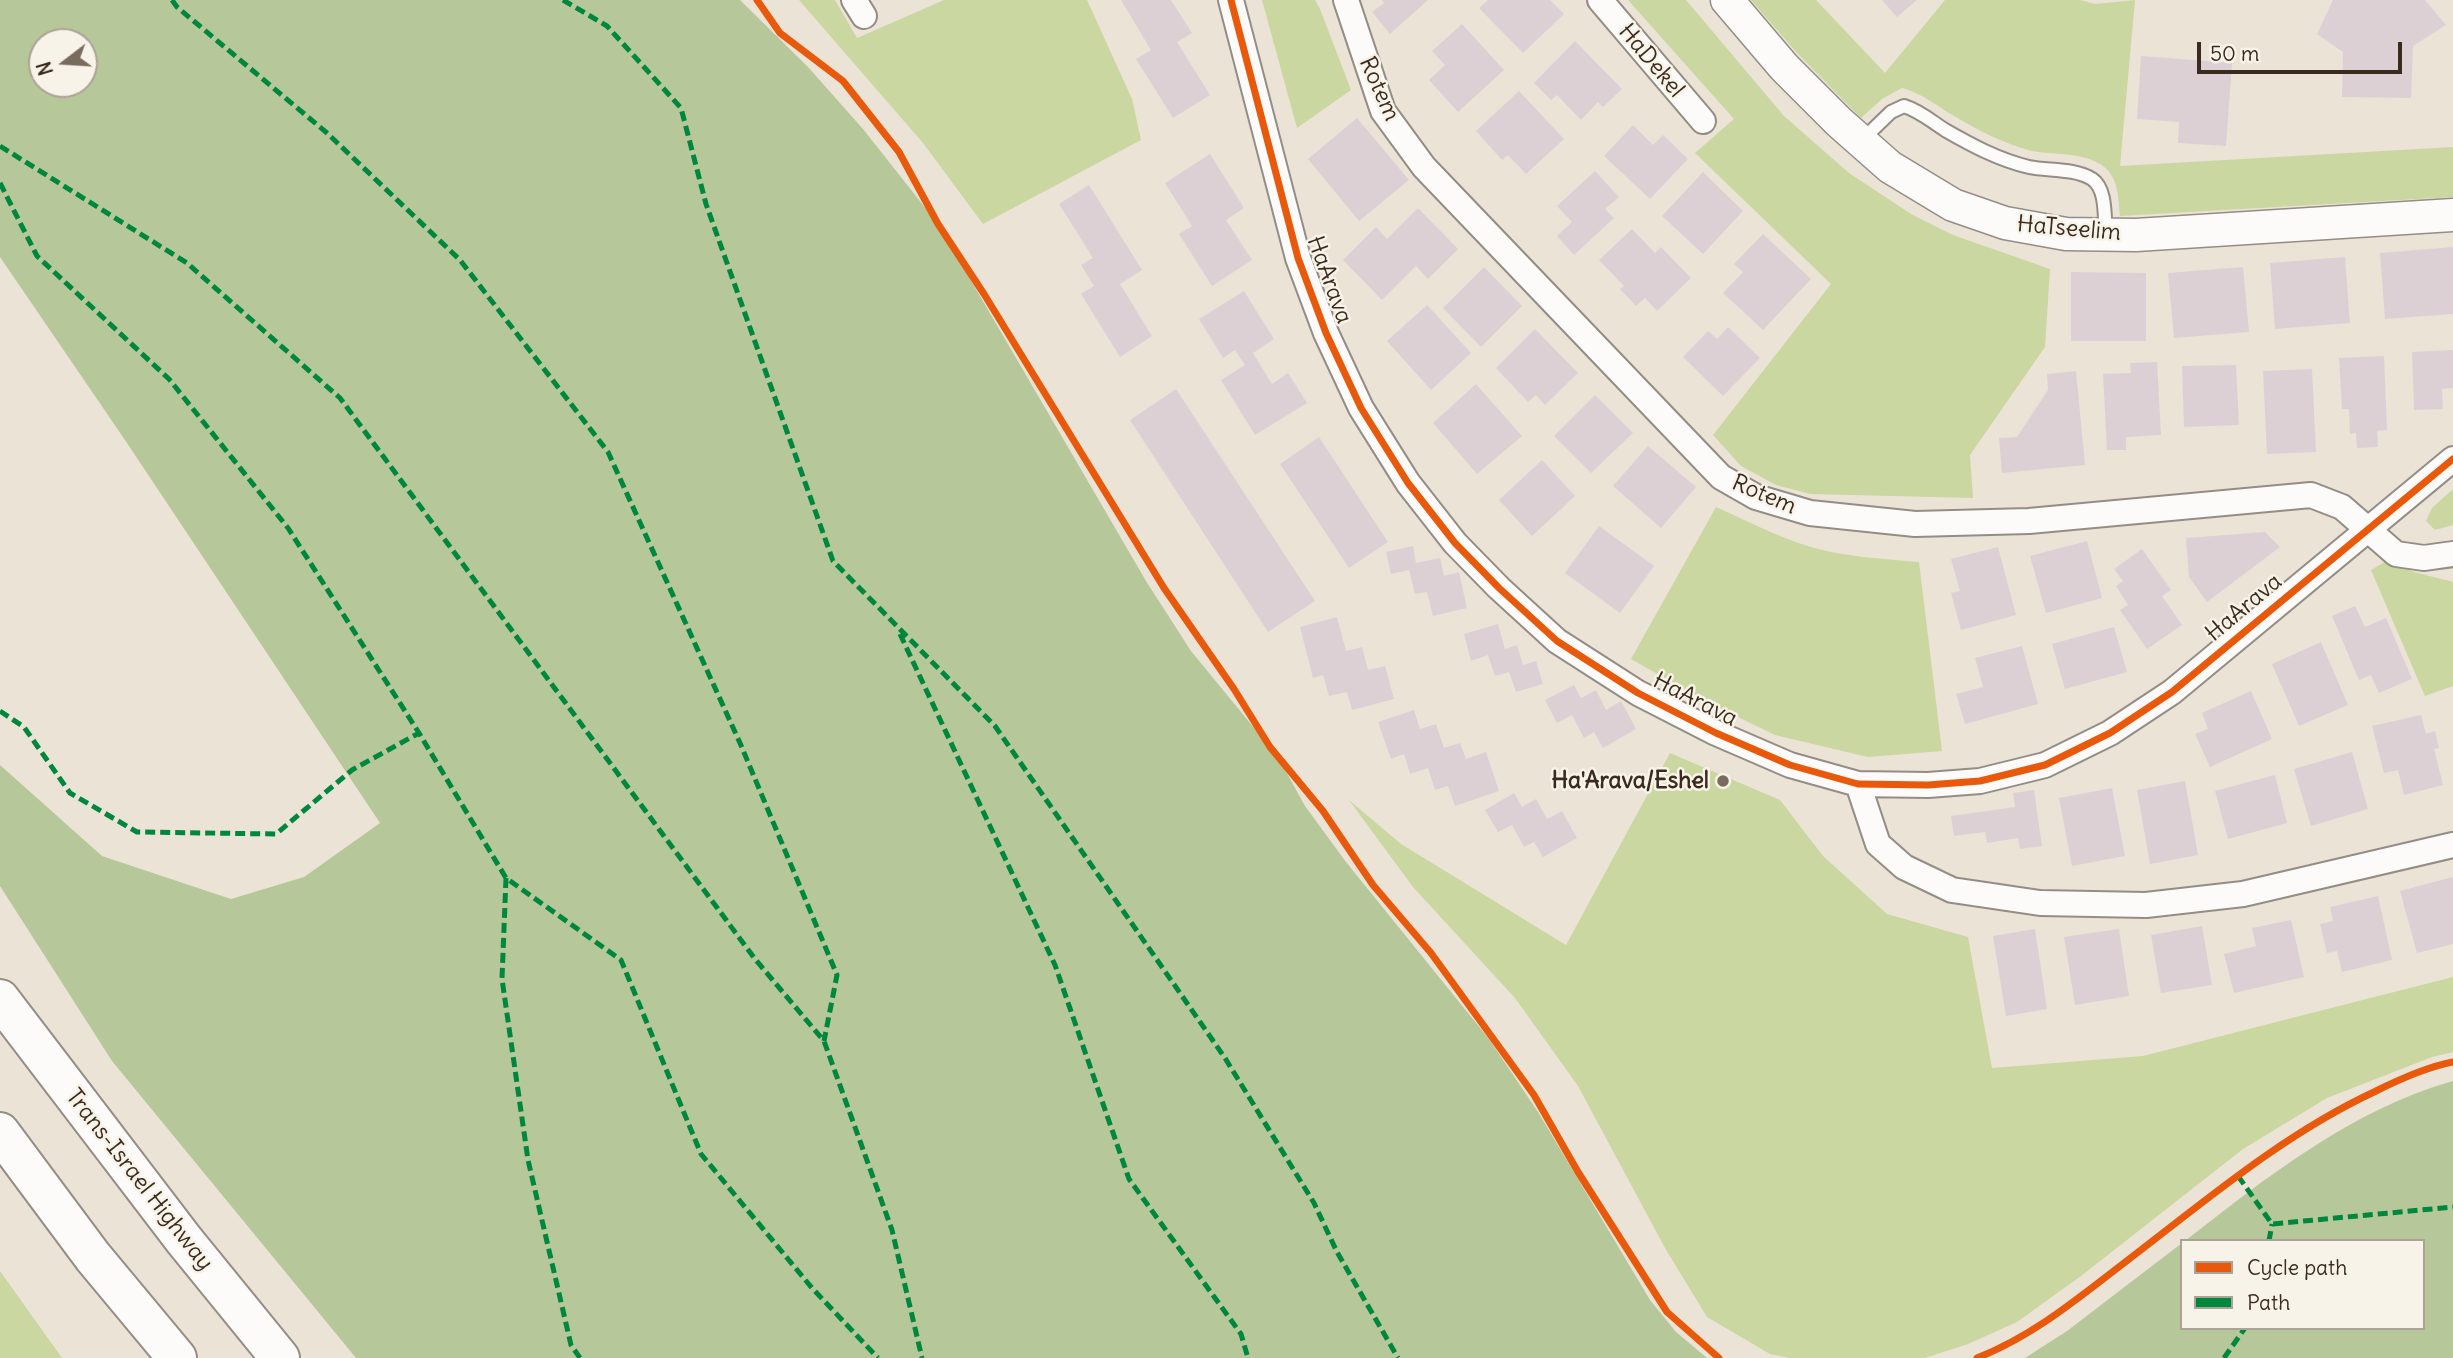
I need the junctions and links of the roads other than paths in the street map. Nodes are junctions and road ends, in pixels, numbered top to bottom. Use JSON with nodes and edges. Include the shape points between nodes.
{"nodes":[{"id":1,"x":1231,"y":0,"type":"edge"},
{"id":2,"x":1346,"y":0,"type":"edge"},
{"id":3,"x":1600,"y":0,"type":"edge"},
{"id":4,"x":1727,"y":0,"type":"edge"},
{"id":5,"x":1703,"y":121,"type":"dead end"},
{"id":6,"x":1861,"y":141,"type":"junction"},
{"id":7,"x":2453,"y":215,"type":"edge"},
{"id":8,"x":2106,"y":234,"type":"junction"},
{"id":9,"x":2453,"y":459,"type":"edge"},
{"id":10,"x":2367,"y":531,"type":"junction"},
{"id":11,"x":2453,"y":554,"type":"edge"},
{"id":12,"x":1858,"y":784,"type":"junction"},
{"id":13,"x":2453,"y":845,"type":"edge"},
{"id":14,"x":0,"y":999,"type":"edge"},
{"id":15,"x":0,"y":1132,"type":"edge"},
{"id":16,"x":177,"y":1358,"type":"edge"},
{"id":17,"x":280,"y":1358,"type":"edge"}],
"edges":[{"from":1,"to":12,"type":"street","name":"HaArava","via":[[1298,258],[1326,333],[1361,408],[1408,483],[1455,543],[1557,641],[1638,693],[1790,765]]},
{"from":2,"to":10,"type":"street","name":"Rotem","via":[[1383,111],[1424,167],[1721,477],[1756,497],[1810,513],[1915,524],[2029,521],[2311,495],[2342,508]]},
{"from":3,"to":5,"type":"street","name":"HaDekel"},
{"from":4,"to":6,"type":"street","name":"HaTseelim","via":[[1784,67]]},
{"from":6,"to":8,"type":"street","name":"HaTseelim","via":[[1890,167],[1953,205],[2005,223],[2066,234]]},
{"from":6,"to":8,"type":"lane","via":[[1891,112],[1904,106],[1918,111],[1984,151],[2028,166],[2091,178],[2101,188]]},
{"from":7,"to":8,"type":"street","name":"HaTseelim"},
{"from":9,"to":10,"type":"street","name":"HaArava"},
{"from":10,"to":11,"type":"street","name":"Rotem","via":[[2396,554],[2424,558]]},
{"from":10,"to":12,"type":"street","name":"HaArava","via":[[2172,692],[2099,739],[2045,765],[1980,781]]},
{"from":12,"to":13,"type":"street","via":[[1878,844],[1904,867],[1952,890],[2040,903],[2146,905],[2243,894]]},
{"from":14,"to":17,"type":"highway","name":"Trans-Israel Highway"},
{"from":15,"to":16,"type":"highway","via":[[93,1257]]}]}
